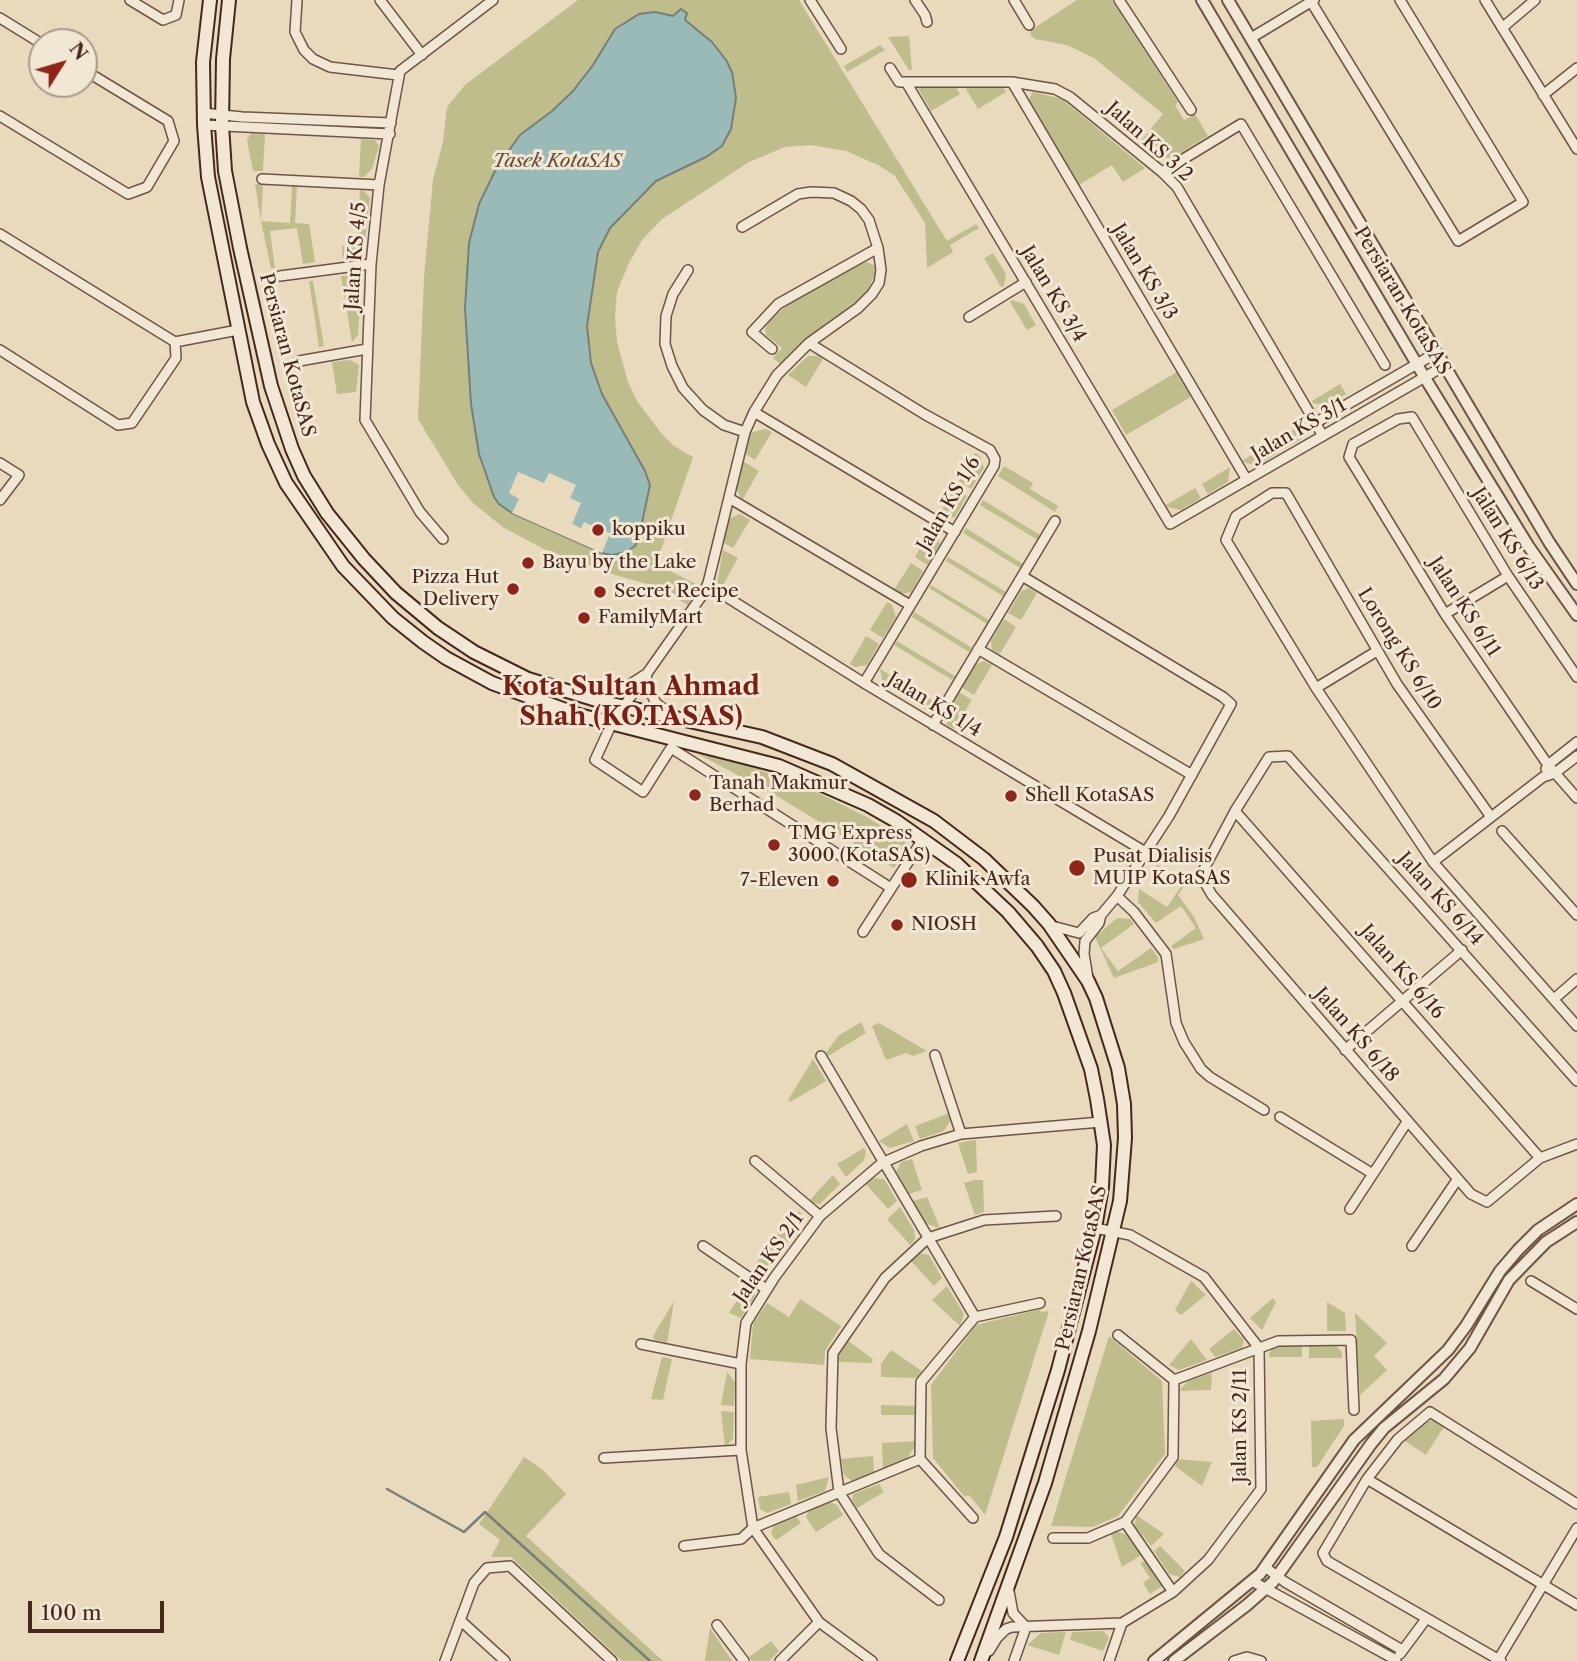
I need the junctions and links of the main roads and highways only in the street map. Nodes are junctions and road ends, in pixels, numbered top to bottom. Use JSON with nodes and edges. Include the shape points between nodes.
{"nodes":[{"id":1,"x":210,"y":0,"type":"edge"},
{"id":2,"x":229,"y":0,"type":"edge"},
{"id":3,"x":957,"y":1661,"type":"edge"},
{"id":4,"x":981,"y":1661,"type":"edge"}],
"edges":[{"from":1,"to":3,"type":"main road","name":"Persiaran KotaSAS","via":[[203,119],[215,220],[253,402],[278,466],[303,510],[359,585],[399,623],[460,667],[516,694],[779,766],[867,805],[957,864],[1008,912],[1054,971],[1091,1069],[1104,1166],[1095,1228],[1070,1330],[1006,1536]]},
{"from":2,"to":4,"type":"main road","name":"Persiaran KotaSAS","via":[[222,120],[229,192],[271,386],[295,457],[317,499],[375,572],[438,628],[474,652],[546,686],[762,737],[874,786],[960,839],[1015,888],[1049,924],[1088,981],[1109,1036],[1124,1104],[1124,1170],[1089,1331],[1045,1483]]}]}
